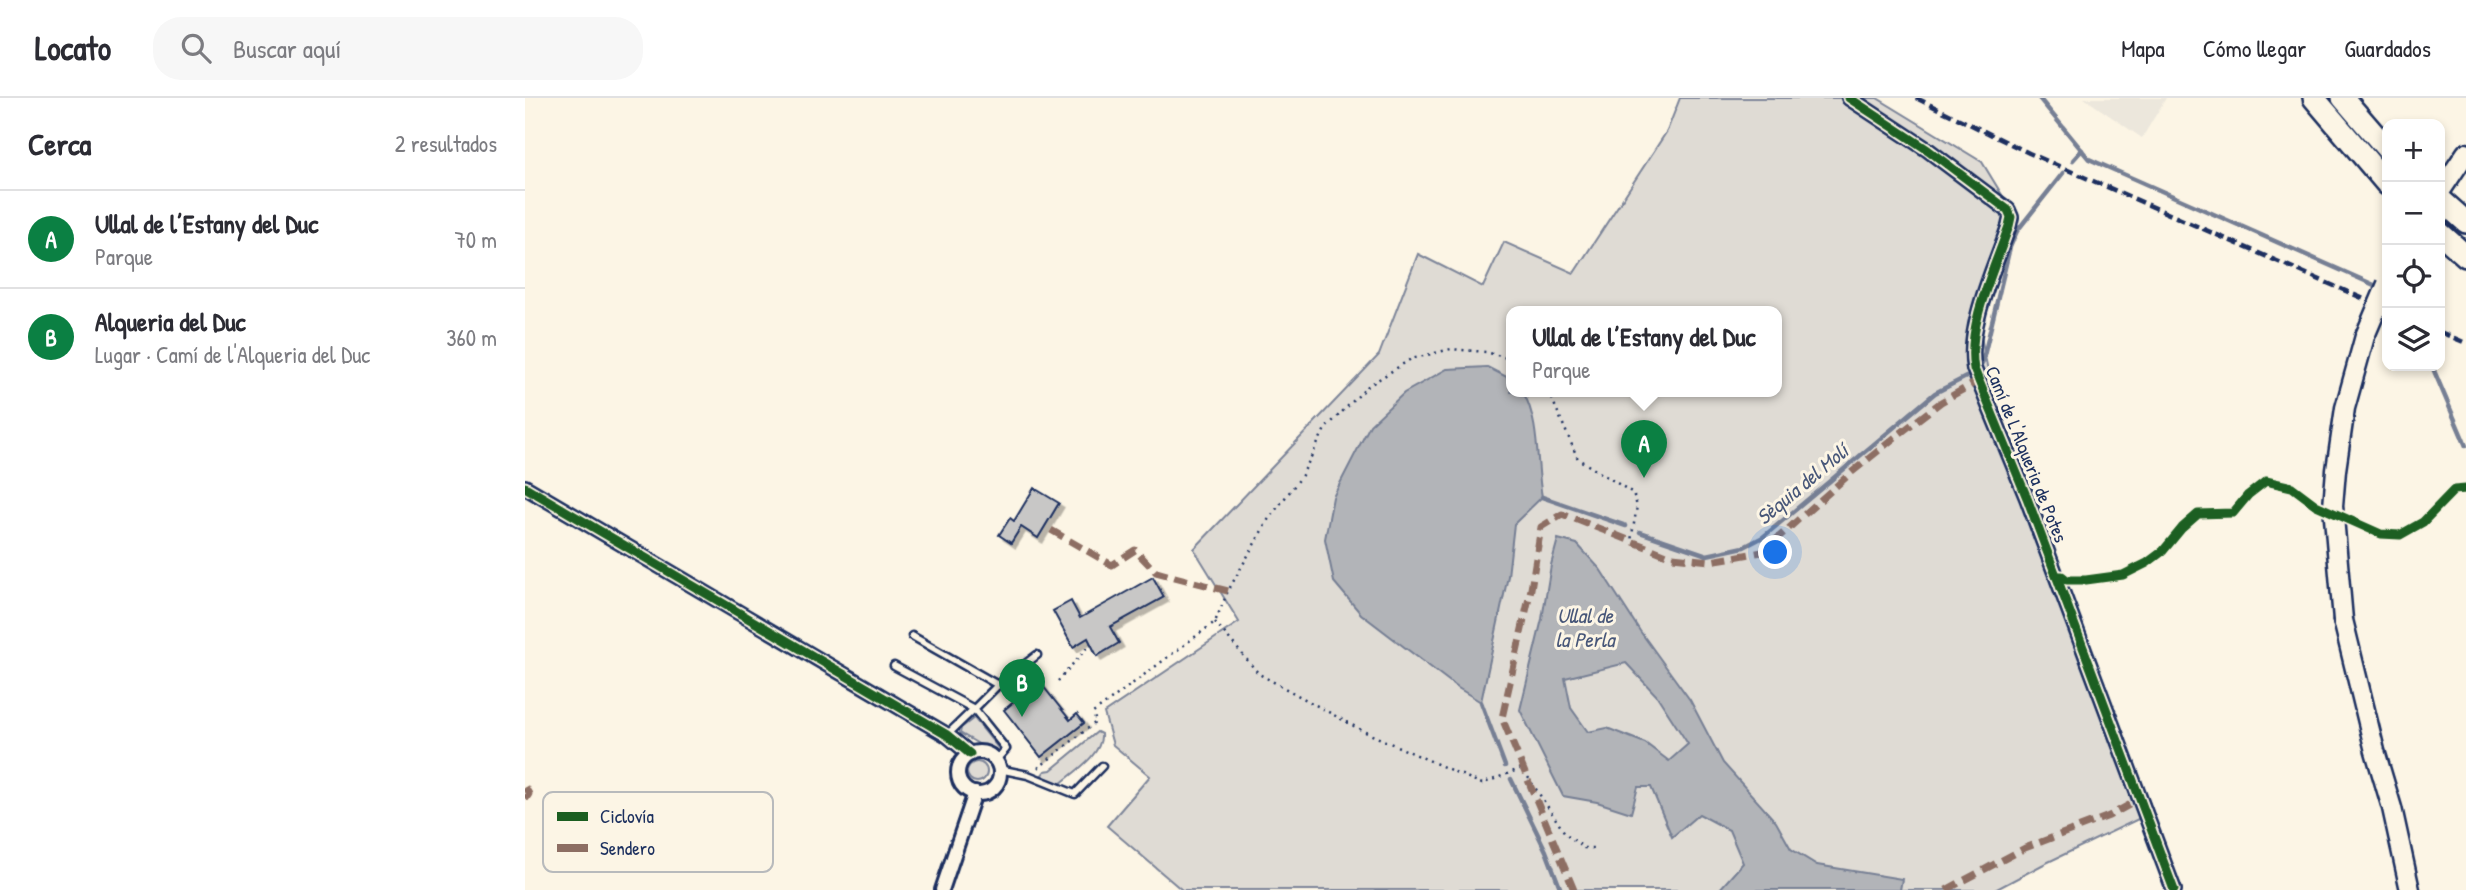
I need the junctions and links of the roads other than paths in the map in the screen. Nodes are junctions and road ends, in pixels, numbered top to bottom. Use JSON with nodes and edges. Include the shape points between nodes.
{"nodes":[{"id":1,"x":1849,"y":98,"type":"edge"},
{"id":2,"x":2313,"y":98,"type":"edge"},
{"id":3,"x":2343,"y":98,"type":"edge"},
{"id":4,"x":2382,"y":143,"type":"edge"},
{"id":5,"x":2466,"y":153,"type":"edge"},
{"id":6,"x":2385,"y":182,"type":"edge"},
{"id":7,"x":2445,"y":184,"type":"edge"},
{"id":8,"x":2445,"y":204,"type":"edge"},
{"id":9,"x":2466,"y":222,"type":"edge"},
{"id":10,"x":2445,"y":237,"type":"edge"},
{"id":11,"x":2466,"y":256,"type":"edge"},
{"id":12,"x":2382,"y":296,"type":"edge"},
{"id":13,"x":525,"y":487,"type":"edge"},
{"id":14,"x":912,"y":636,"type":"dead end"},
{"id":15,"x":1037,"y":654,"type":"dead end"},
{"id":16,"x":894,"y":666,"type":"dead end"},
{"id":17,"x":998,"y":685,"type":"junction"},
{"id":18,"x":974,"y":709,"type":"junction"},
{"id":19,"x":947,"y":735,"type":"junction"},
{"id":20,"x":969,"y":754,"type":"junction"},
{"id":21,"x":997,"y":765,"type":"junction"},
{"id":22,"x":1102,"y":766,"type":"dead end"},
{"id":23,"x":975,"y":793,"type":"junction"},
{"id":24,"x":942,"y":890,"type":"edge"},
{"id":25,"x":2174,"y":890,"type":"edge"},
{"id":26,"x":2410,"y":890,"type":"edge"}],
"edges":[{"from":1,"to":25,"type":"street","name":"Camí de L'Alqueria de Potes","via":[[1927,150],[2008,210],[2011,217],[1974,329],[1972,358]]},
{"from":2,"to":6,"type":"highway"},
{"from":3,"to":4,"type":"highway"},
{"from":5,"to":7,"type":"main road"},
{"from":8,"to":9,"type":"highway"},
{"from":10,"to":11,"type":"highway"},
{"from":12,"to":26,"type":"main road","bridge":true,"via":[[2365,336],[2345,408],[2333,506],[2343,620]]},
{"from":13,"to":19,"type":"street"},
{"from":14,"to":17,"type":"lane"},
{"from":15,"to":17,"type":"lane"},
{"from":16,"to":18,"type":"lane"},
{"from":17,"to":18,"type":"lane"},
{"from":18,"to":19,"type":"lane"},
{"from":18,"to":21,"type":"lane","via":[[1006,749]]},
{"from":19,"to":20,"type":"street"},
{"from":20,"to":21,"type":"street","via":[[983,753]]},
{"from":20,"to":23,"type":"street","via":[[960,763],[958,776],[964,787]]},
{"from":21,"to":22,"type":"lane","via":[[1075,794]]},
{"from":21,"to":23,"type":"street","via":[[999,775],[993,787]]},
{"from":23,"to":24,"type":"street"}]}
